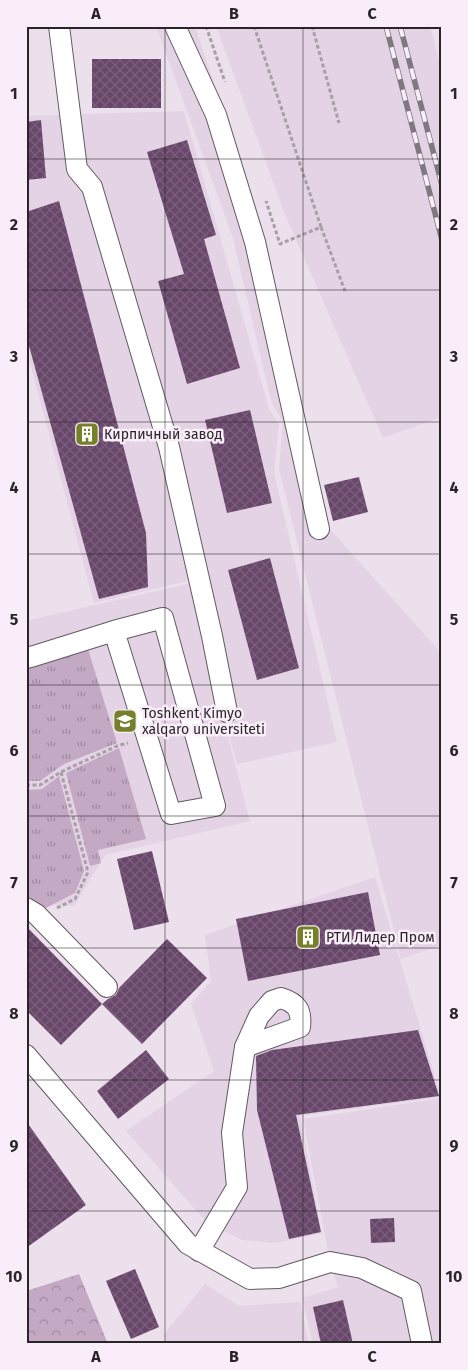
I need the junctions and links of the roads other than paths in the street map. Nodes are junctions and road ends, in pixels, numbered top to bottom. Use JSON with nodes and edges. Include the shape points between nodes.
{"nodes":[{"id":1,"x":59,"y":26,"type":"edge"},
{"id":2,"x":175,"y":26,"type":"edge"},
{"id":3,"x":319,"y":529,"type":"dead end"},
{"id":4,"x":114,"y":631,"type":"junction"},
{"id":5,"x":26,"y":658,"type":"edge"},
{"id":6,"x":228,"y":712,"type":"dead end"},
{"id":7,"x":32,"y":912,"type":"edge"},
{"id":8,"x":107,"y":987,"type":"dead end"},
{"id":9,"x":245,"y":1047,"type":"dead end"},
{"id":10,"x":26,"y":1055,"type":"edge"},
{"id":11,"x":199,"y":1251,"type":"junction"},
{"id":12,"x":422,"y":1344,"type":"edge"}],
"edges":[{"from":1,"to":6,"type":"street","via":[[78,169],[92,187],[169,447]]},
{"from":2,"to":3,"type":"street","via":[[216,115],[255,242]]},
{"from":4,"to":4,"type":"street","via":[[171,814],[215,806],[163,618]]},
{"from":4,"to":5,"type":"street"},
{"from":7,"to":8,"type":"street"},
{"from":9,"to":11,"type":"street","via":[[232,1133],[237,1188]]},
{"from":10,"to":11,"type":"street","via":[[188,1244]]},
{"from":11,"to":12,"type":"street","via":[[250,1279],[280,1278],[330,1262],[362,1268],[411,1291]]}]}
